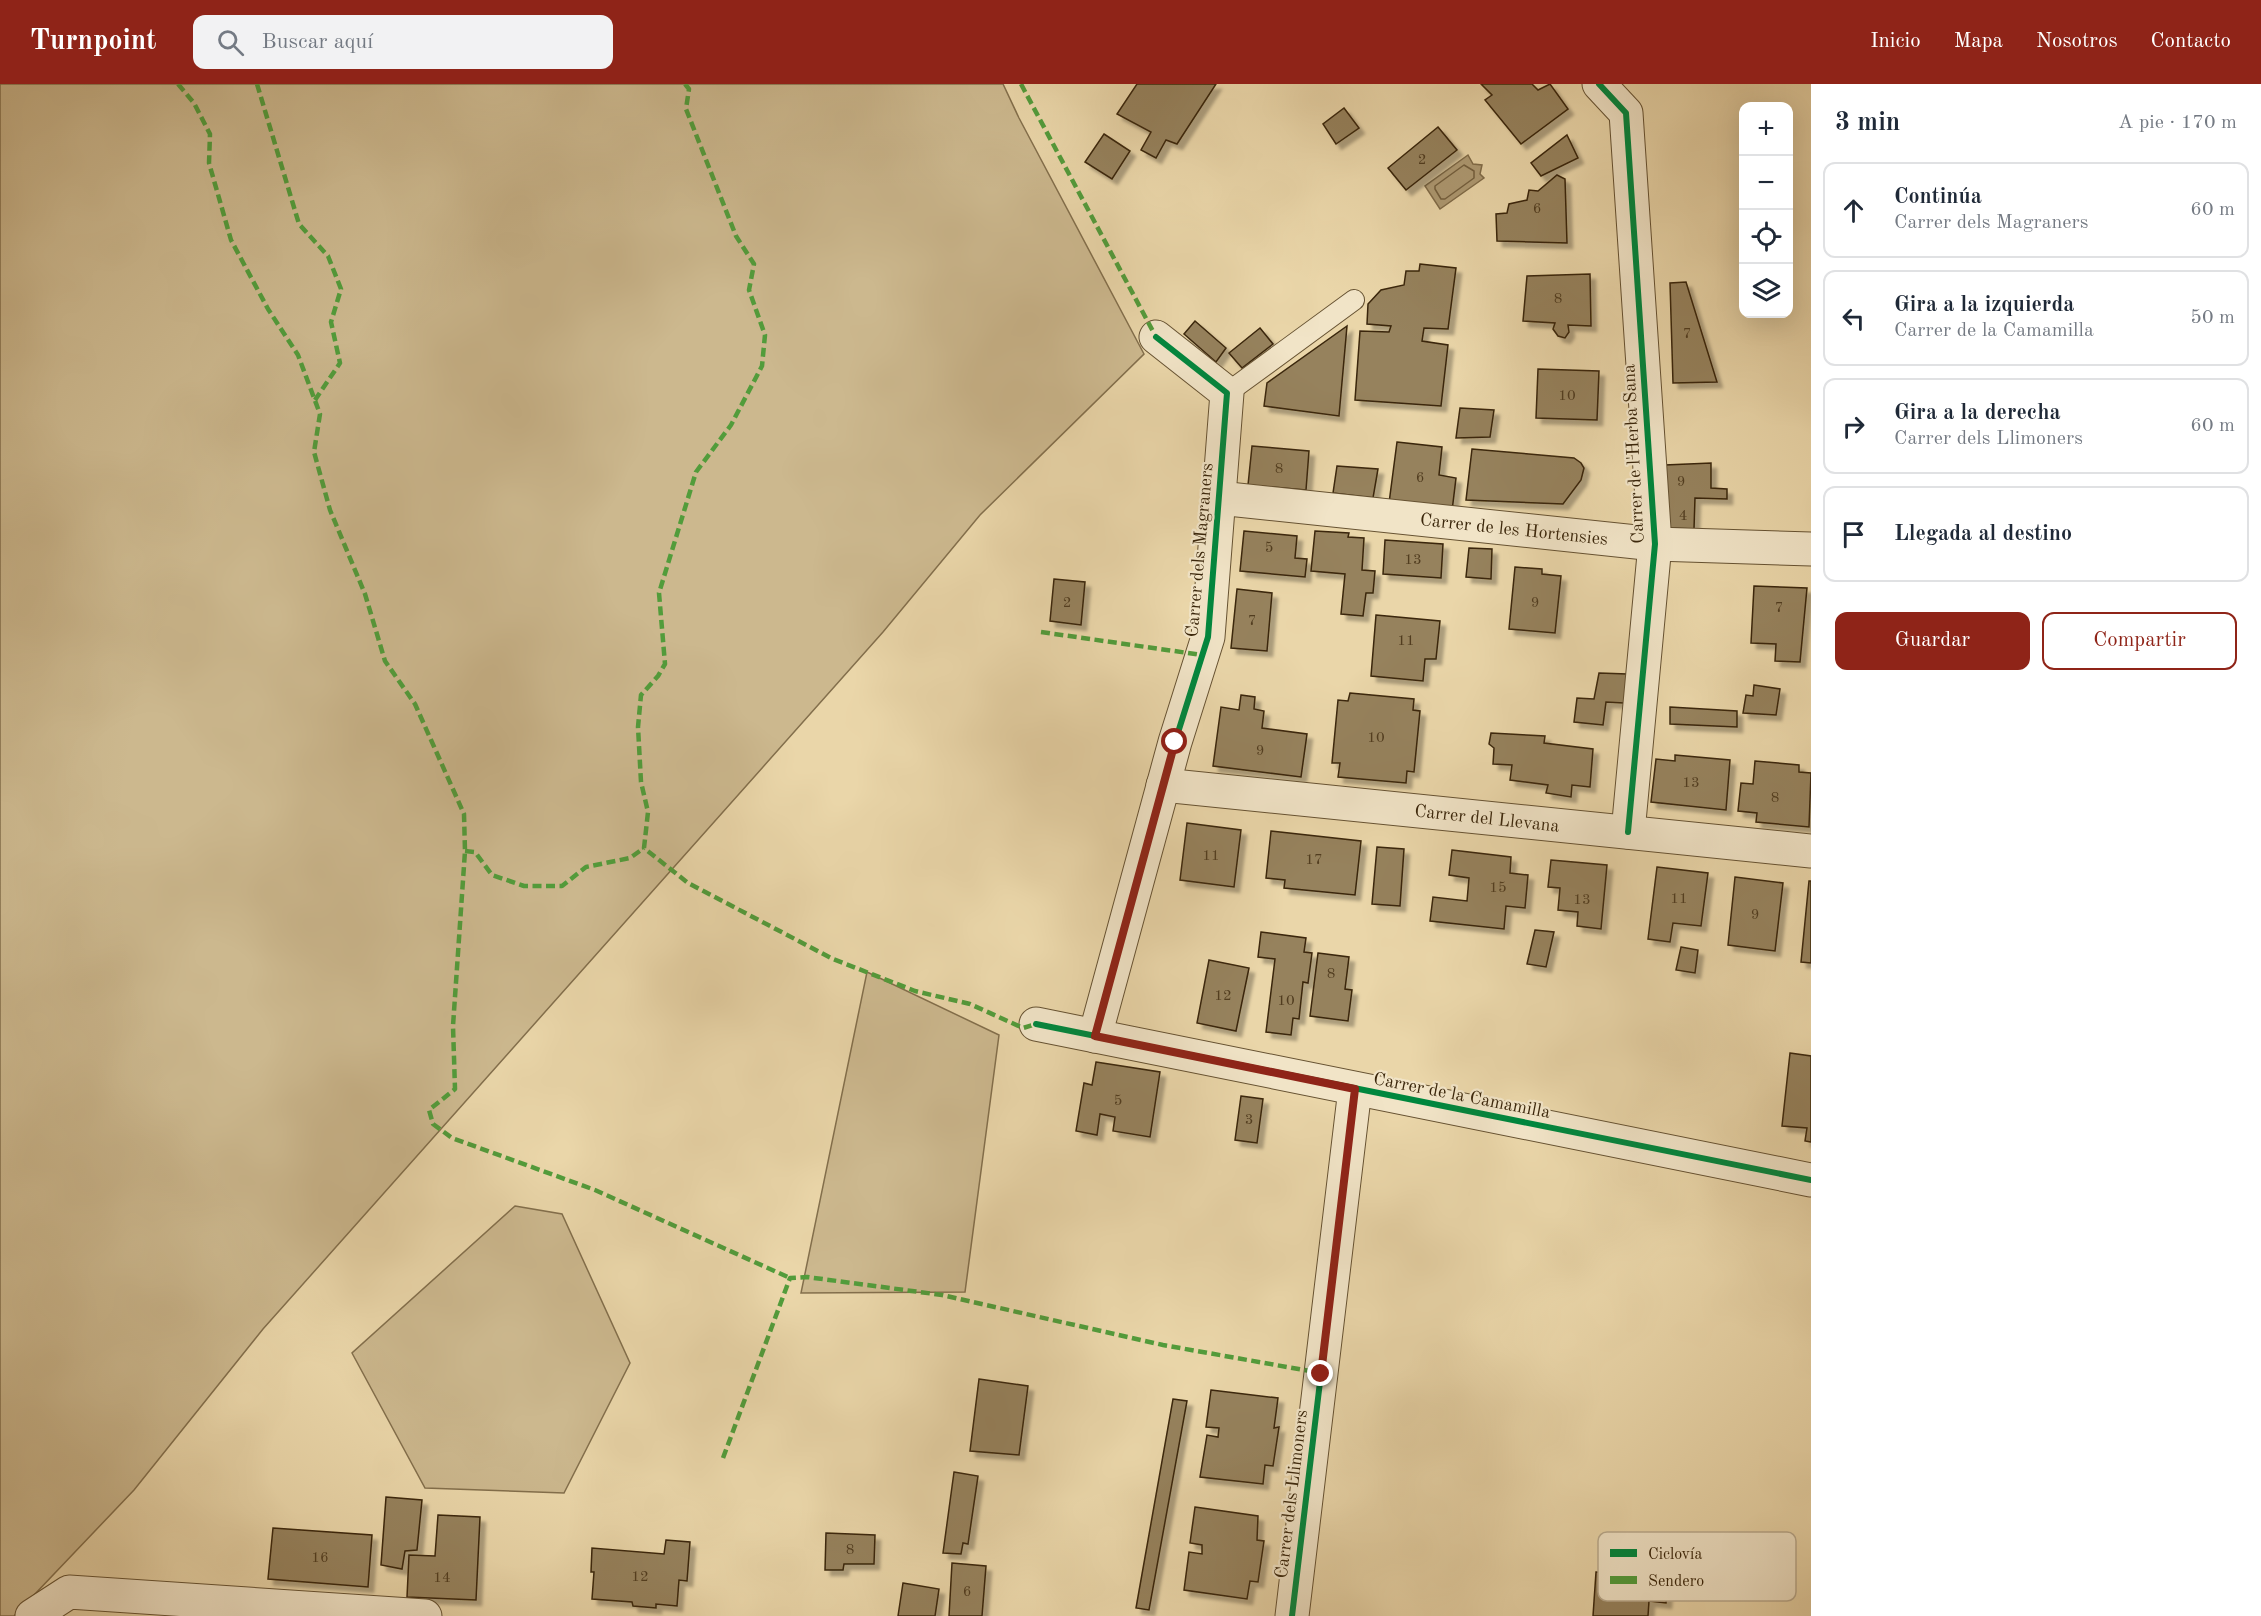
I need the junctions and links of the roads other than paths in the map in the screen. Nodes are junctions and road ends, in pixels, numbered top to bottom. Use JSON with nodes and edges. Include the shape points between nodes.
{"nodes":[{"id":1,"x":1599,"y":84,"type":"edge"},
{"id":2,"x":1354,"y":300,"type":"dead end"},
{"id":3,"x":1156,"y":337,"type":"dead end"},
{"id":4,"x":1227,"y":393,"type":"junction"},
{"id":5,"x":1219,"y":498,"type":"junction"},
{"id":6,"x":1655,"y":544,"type":"junction"},
{"id":7,"x":1811,"y":549,"type":"edge"},
{"id":8,"x":1163,"y":785,"type":"junction"},
{"id":9,"x":1628,"y":832,"type":"junction"},
{"id":10,"x":1811,"y":851,"type":"edge"},
{"id":11,"x":1036,"y":1024,"type":"dead end"},
{"id":12,"x":1095,"y":1036,"type":"junction"},
{"id":13,"x":1355,"y":1089,"type":"junction"},
{"id":14,"x":1811,"y":1180,"type":"edge"},
{"id":15,"x":32,"y":1616,"type":"edge"},
{"id":16,"x":424,"y":1616,"type":"edge"},
{"id":17,"x":1292,"y":1616,"type":"edge"}],
"edges":[{"from":1,"to":6,"type":"street","name":"Carrer de l'Herba Sana","via":[[1626,113]]},
{"from":2,"to":4,"type":"lane"},
{"from":3,"to":4,"type":"street"},
{"from":4,"to":5,"type":"street","name":"Carrer dels Magraners"},
{"from":5,"to":6,"type":"street","name":"Carrer de les Hortensies"},
{"from":5,"to":8,"type":"street","name":"Carrer dels Magraners","via":[[1208,637]]},
{"from":6,"to":7,"type":"street","name":"Carrer de les Hortensies"},
{"from":6,"to":9,"type":"street","name":"Carrer de l'Herba Sana"},
{"from":8,"to":9,"type":"street","name":"Carrer del Llevana"},
{"from":8,"to":12,"type":"street","name":"Carrer dels Magraners"},
{"from":9,"to":10,"type":"street","name":"Carrer del Llevana"},
{"from":11,"to":12,"type":"street","name":"Carrer de la Camamilla"},
{"from":12,"to":13,"type":"street","name":"Carrer de la Camamilla"},
{"from":13,"to":14,"type":"street","name":"Carrer de la Camamilla"},
{"from":13,"to":17,"type":"street","name":"Carrer dels Llimoners"},
{"from":15,"to":16,"type":"street","via":[[69,1592]]}]}
